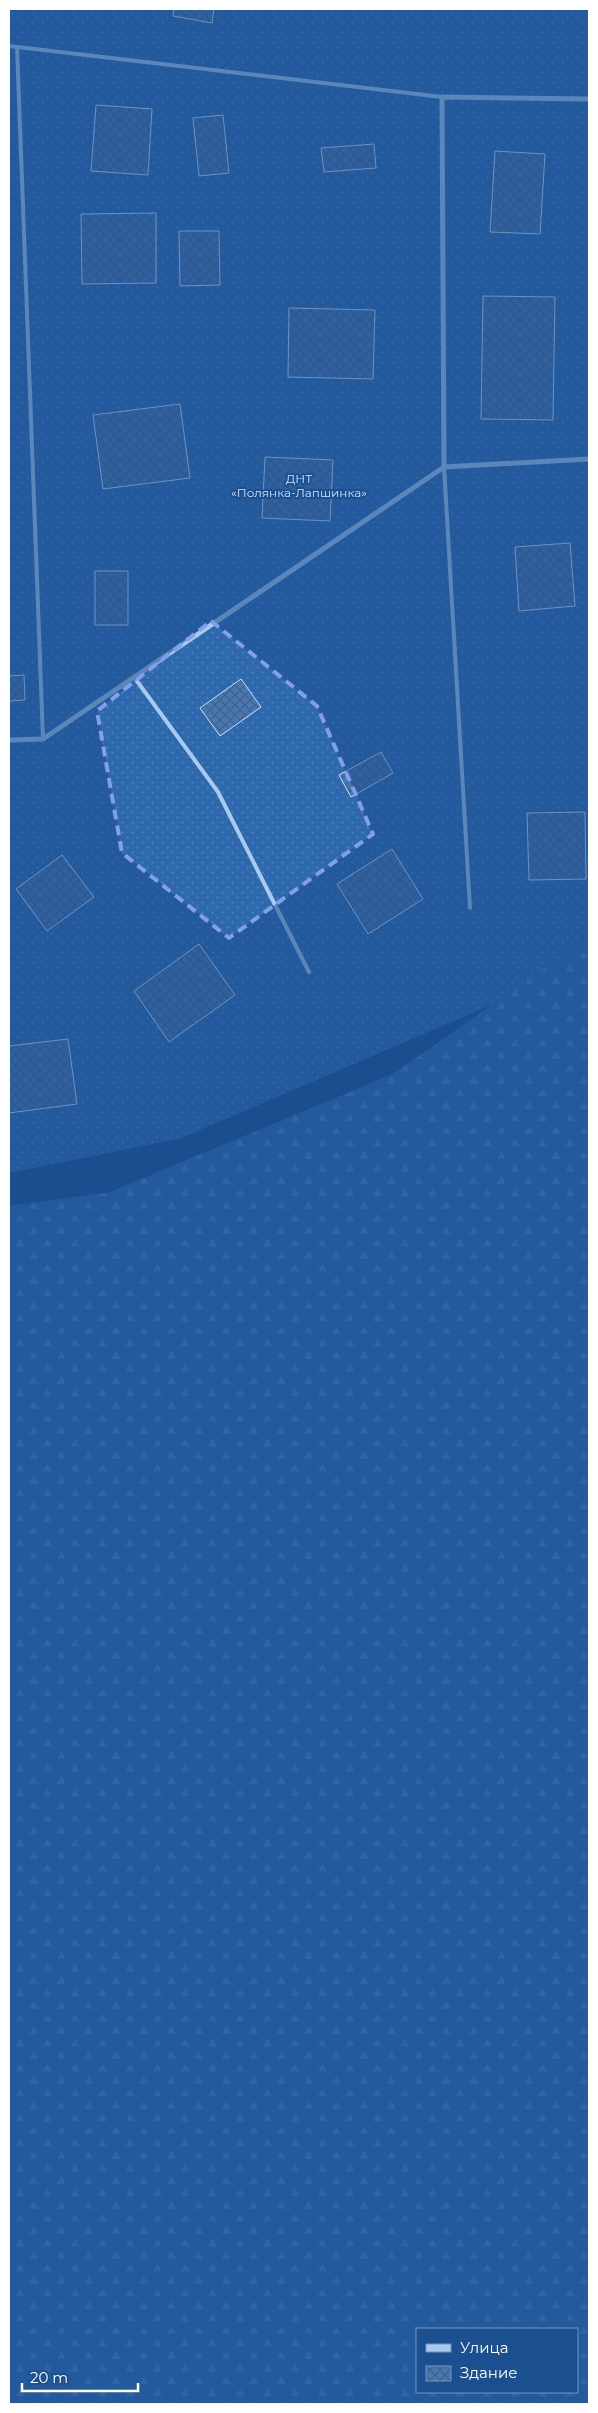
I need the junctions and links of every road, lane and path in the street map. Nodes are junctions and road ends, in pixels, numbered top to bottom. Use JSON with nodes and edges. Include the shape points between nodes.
{"nodes":[{"id":1,"x":9,"y":46,"type":"edge"},
{"id":2,"x":17,"y":47,"type":"junction"},
{"id":3,"x":442,"y":97,"type":"junction"},
{"id":4,"x":589,"y":99,"type":"edge"},
{"id":5,"x":589,"y":459,"type":"edge"},
{"id":6,"x":444,"y":467,"type":"junction"},
{"id":7,"x":134,"y":677,"type":"junction"},
{"id":8,"x":43,"y":739,"type":"junction"},
{"id":9,"x":9,"y":740,"type":"edge"},
{"id":10,"x":470,"y":908,"type":"dead end"},
{"id":11,"x":309,"y":972,"type":"dead end"}],
"edges":[{"from":1,"to":2,"type":"lane"},
{"from":2,"to":3,"type":"lane"},
{"from":2,"to":8,"type":"lane"},
{"from":3,"to":4,"type":"street"},
{"from":3,"to":6,"type":"street"},
{"from":5,"to":6,"type":"street"},
{"from":6,"to":7,"type":"street"},
{"from":6,"to":10,"type":"lane"},
{"from":7,"to":8,"type":"street"},
{"from":7,"to":11,"type":"lane","via":[[218,792]]},
{"from":8,"to":9,"type":"street"}]}
